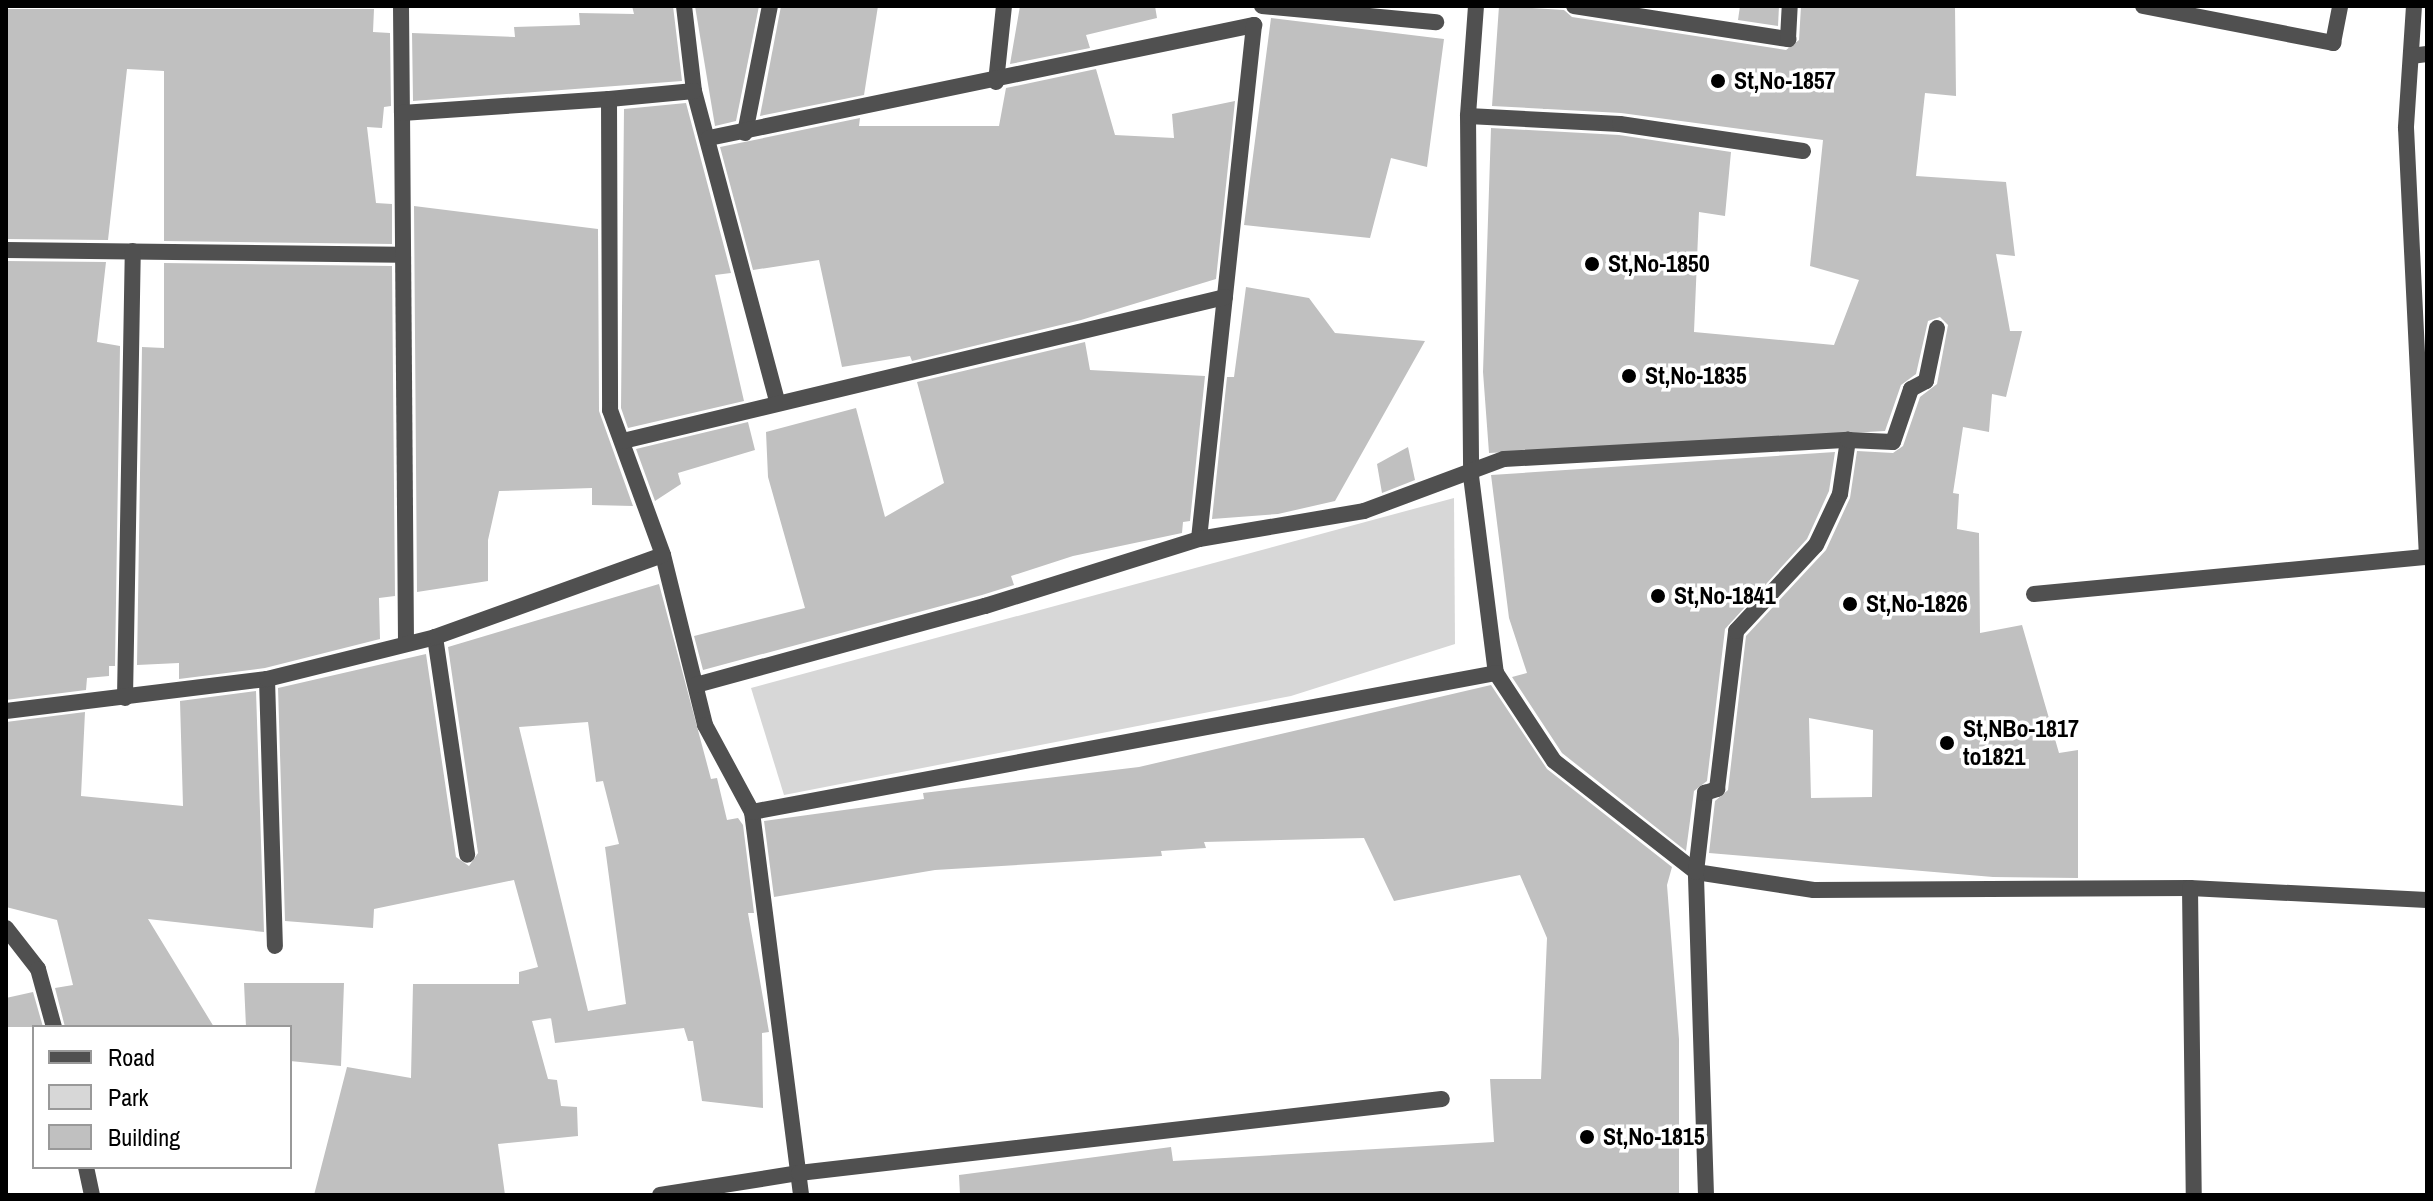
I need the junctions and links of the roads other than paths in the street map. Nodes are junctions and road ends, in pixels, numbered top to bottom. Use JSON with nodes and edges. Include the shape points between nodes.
{"nodes":[{"id":1,"x":401,"y":6,"type":"edge"},
{"id":2,"x":684,"y":6,"type":"edge"},
{"id":3,"x":770,"y":6,"type":"edge"},
{"id":4,"x":1004,"y":6,"type":"edge"},
{"id":5,"x":1255,"y":6,"type":"edge"},
{"id":6,"x":1262,"y":6,"type":"edge"},
{"id":7,"x":1476,"y":6,"type":"edge"},
{"id":8,"x":1574,"y":6,"type":"edge"},
{"id":9,"x":1790,"y":6,"type":"edge"},
{"id":10,"x":2143,"y":6,"type":"edge"},
{"id":11,"x":2340,"y":6,"type":"edge"},
{"id":12,"x":2414,"y":6,"type":"edge"},
{"id":13,"x":1436,"y":22,"type":"dead end"},
{"id":14,"x":1254,"y":25,"type":"junction"},
{"id":15,"x":2419,"y":55,"type":"edge"},
{"id":16,"x":996,"y":82,"type":"junction"},
{"id":17,"x":694,"y":91,"type":"junction"},
{"id":18,"x":609,"y":99,"type":"junction"},
{"id":19,"x":402,"y":113,"type":"junction"},
{"id":20,"x":1468,"y":116,"type":"junction"},
{"id":21,"x":745,"y":133,"type":"junction"},
{"id":22,"x":709,"y":138,"type":"junction"},
{"id":23,"x":1803,"y":151,"type":"dead end"},
{"id":24,"x":6,"y":250,"type":"edge"},
{"id":25,"x":133,"y":251,"type":"junction"},
{"id":26,"x":399,"y":255,"type":"junction"},
{"id":27,"x":1225,"y":297,"type":"junction"},
{"id":28,"x":1937,"y":328,"type":"dead end"},
{"id":29,"x":777,"y":400,"type":"junction"},
{"id":30,"x":1848,"y":440,"type":"junction"},
{"id":31,"x":623,"y":441,"type":"junction"},
{"id":32,"x":1471,"y":476,"type":"junction"},
{"id":33,"x":1199,"y":539,"type":"junction"},
{"id":34,"x":663,"y":555,"type":"junction"},
{"id":35,"x":2427,"y":557,"type":"edge"},
{"id":36,"x":2034,"y":594,"type":"dead end"},
{"id":37,"x":435,"y":637,"type":"junction"},
{"id":38,"x":406,"y":643,"type":"junction"},
{"id":39,"x":1496,"y":673,"type":"junction"},
{"id":40,"x":267,"y":679,"type":"junction"},
{"id":41,"x":696,"y":685,"type":"junction"},
{"id":42,"x":125,"y":698,"type":"junction"},
{"id":43,"x":6,"y":711,"type":"edge"},
{"id":44,"x":752,"y":812,"type":"junction"},
{"id":45,"x":467,"y":855,"type":"dead end"},
{"id":46,"x":1696,"y":872,"type":"junction"},
{"id":47,"x":2190,"y":888,"type":"junction"},
{"id":48,"x":2427,"y":900,"type":"edge"},
{"id":49,"x":6,"y":928,"type":"edge"},
{"id":50,"x":275,"y":946,"type":"dead end"},
{"id":51,"x":53,"y":1025,"type":"edge"},
{"id":52,"x":1442,"y":1099,"type":"dead end"},
{"id":53,"x":86,"y":1169,"type":"edge"},
{"id":54,"x":799,"y":1173,"type":"junction"},
{"id":55,"x":92,"y":1195,"type":"edge"},
{"id":56,"x":660,"y":1195,"type":"edge"},
{"id":57,"x":801,"y":1195,"type":"edge"},
{"id":58,"x":1706,"y":1195,"type":"edge"},
{"id":59,"x":2194,"y":1195,"type":"edge"}],
"edges":[{"from":1,"to":19,"type":"street"},
{"from":2,"to":17,"type":"street"},
{"from":3,"to":21,"type":"street"},
{"from":4,"to":16,"type":"street"},
{"from":5,"to":14,"type":"street"},
{"from":6,"to":13,"type":"street"},
{"from":7,"to":20,"type":"street"},
{"from":8,"to":9,"type":"street","via":[[1788,39]]},
{"from":10,"to":11,"type":"street","via":[[2333,43]]},
{"from":12,"to":15,"type":"street"},
{"from":14,"to":16,"type":"street"},
{"from":14,"to":27,"type":"street"},
{"from":15,"to":35,"type":"street","via":[[2406,128]]},
{"from":16,"to":21,"type":"street"},
{"from":17,"to":18,"type":"street"},
{"from":17,"to":22,"type":"street"},
{"from":18,"to":19,"type":"street"},
{"from":18,"to":31,"type":"street","via":[[610,410]]},
{"from":19,"to":26,"type":"street"},
{"from":20,"to":23,"type":"street","via":[[1620,124]]},
{"from":20,"to":32,"type":"street"},
{"from":21,"to":22,"type":"street"},
{"from":22,"to":29,"type":"street"},
{"from":24,"to":25,"type":"street"},
{"from":25,"to":26,"type":"street"},
{"from":25,"to":42,"type":"street"},
{"from":26,"to":38,"type":"street"},
{"from":27,"to":29,"type":"street"},
{"from":27,"to":33,"type":"street"},
{"from":28,"to":30,"type":"street","via":[[1926,381],[1911,389],[1893,442]]},
{"from":29,"to":31,"type":"street"},
{"from":30,"to":32,"type":"street","via":[[1549,454],[1504,459]]},
{"from":30,"to":46,"type":"street","via":[[1840,494],[1816,545],[1736,631],[1717,789],[1705,793]]},
{"from":31,"to":34,"type":"street"},
{"from":32,"to":33,"type":"street","via":[[1364,511]]},
{"from":32,"to":39,"type":"street"},
{"from":33,"to":41,"type":"street","via":[[985,606]]},
{"from":34,"to":37,"type":"street"},
{"from":34,"to":41,"type":"street"},
{"from":35,"to":36,"type":"street"},
{"from":37,"to":38,"type":"street"},
{"from":37,"to":45,"type":"street"},
{"from":38,"to":40,"type":"street"},
{"from":39,"to":44,"type":"street"},
{"from":39,"to":46,"type":"street","via":[[1554,761]]},
{"from":40,"to":42,"type":"street"},
{"from":40,"to":50,"type":"street"},
{"from":41,"to":44,"type":"street","via":[[705,725]]},
{"from":42,"to":43,"type":"street"},
{"from":44,"to":54,"type":"street"},
{"from":46,"to":47,"type":"street","via":[[1814,890]]},
{"from":46,"to":58,"type":"street"},
{"from":47,"to":48,"type":"street"},
{"from":47,"to":59,"type":"street"},
{"from":49,"to":51,"type":"street","via":[[38,969]]},
{"from":52,"to":54,"type":"street"},
{"from":53,"to":55,"type":"street"},
{"from":54,"to":56,"type":"street"},
{"from":54,"to":57,"type":"street"}]}
